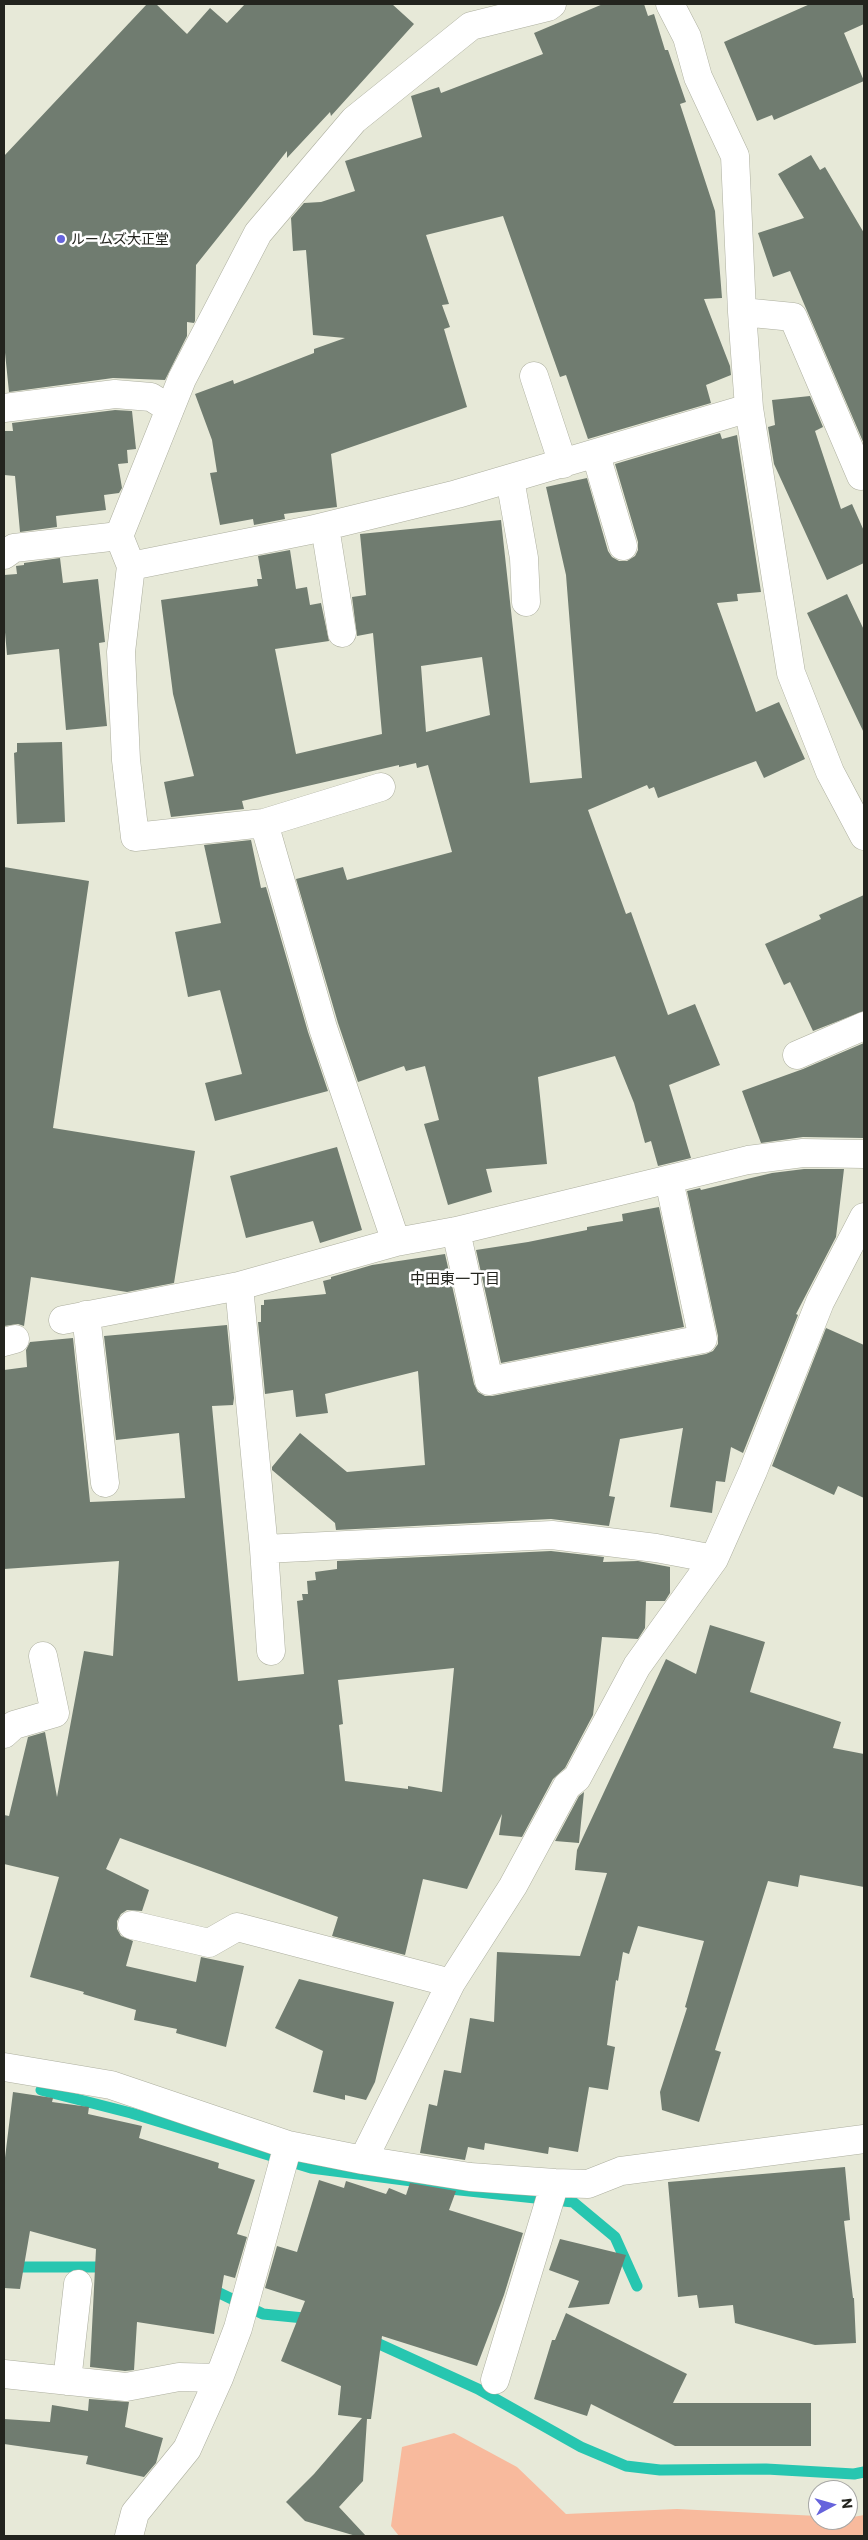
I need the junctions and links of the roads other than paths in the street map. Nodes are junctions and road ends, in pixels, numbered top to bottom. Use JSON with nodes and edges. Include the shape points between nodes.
{"nodes":[{"id":1,"x":552,"y":4,"type":"edge"},
{"id":2,"x":670,"y":4,"type":"edge"},
{"id":3,"x":742,"y":312,"type":"junction"},
{"id":4,"x":534,"y":376,"type":"dead end"},
{"id":5,"x":4,"y":408,"type":"edge"},
{"id":6,"x":749,"y":408,"type":"junction"},
{"id":7,"x":170,"y":409,"type":"junction"},
{"id":8,"x":596,"y":455,"type":"junction"},
{"id":9,"x":563,"y":464,"type":"junction"},
{"id":10,"x":861,"y":476,"type":"dead end"},
{"id":11,"x":510,"y":479,"type":"junction"},
{"id":12,"x":325,"y":527,"type":"junction"},
{"id":13,"x":119,"y":536,"type":"junction"},
{"id":14,"x":623,"y":546,"type":"dead end"},
{"id":15,"x":4,"y":555,"type":"edge"},
{"id":16,"x":131,"y":566,"type":"junction"},
{"id":17,"x":526,"y":602,"type":"dead end"},
{"id":18,"x":342,"y":633,"type":"dead end"},
{"id":19,"x":380,"y":786,"type":"dead end"},
{"id":20,"x":264,"y":823,"type":"junction"},
{"id":21,"x":864,"y":836,"type":"edge"},
{"id":22,"x":864,"y":1026,"type":"edge"},
{"id":23,"x":797,"y":1055,"type":"dead end"},
{"id":24,"x":864,"y":1154,"type":"edge"},
{"id":25,"x":669,"y":1180,"type":"junction"},
{"id":26,"x":864,"y":1217,"type":"edge"},
{"id":27,"x":456,"y":1231,"type":"junction"},
{"id":28,"x":396,"y":1242,"type":"junction"},
{"id":29,"x":239,"y":1286,"type":"junction"},
{"id":30,"x":104,"y":1483,"type":"dead end"},
{"id":31,"x":264,"y":1549,"type":"junction"},
{"id":32,"x":714,"y":1559,"type":"junction"},
{"id":33,"x":271,"y":1651,"type":"dead end"},
{"id":34,"x":43,"y":1656,"type":"dead end"},
{"id":35,"x":4,"y":1734,"type":"edge"},
{"id":36,"x":132,"y":1925,"type":"dead end"},
{"id":37,"x":451,"y":1983,"type":"junction"},
{"id":38,"x":4,"y":2067,"type":"edge"},
{"id":39,"x":864,"y":2139,"type":"edge"},
{"id":40,"x":288,"y":2145,"type":"junction"},
{"id":41,"x":363,"y":2160,"type":"junction"},
{"id":42,"x":555,"y":2183,"type":"junction"},
{"id":43,"x":78,"y":2284,"type":"dead end"},
{"id":44,"x":4,"y":2374,"type":"edge"},
{"id":45,"x":219,"y":2378,"type":"junction"},
{"id":46,"x":495,"y":2380,"type":"dead end"},
{"id":47,"x":68,"y":2381,"type":"junction"},
{"id":48,"x":129,"y":2536,"type":"edge"}],
"edges":[{"from":1,"to":7,"type":"street","via":[[471,26],[354,120],[258,233],[182,379]]},
{"from":2,"to":3,"type":"street","via":[[687,37],[698,77],[735,156]]},
{"from":3,"to":6,"type":"street"},
{"from":3,"to":10,"type":"street","via":[[794,317]]},
{"from":4,"to":9,"type":"street"},
{"from":5,"to":7,"type":"street","via":[[115,394],[151,397]]},
{"from":6,"to":8,"type":"street"},
{"from":6,"to":21,"type":"street","via":[[791,673],[830,772]]},
{"from":7,"to":13,"type":"street"},
{"from":8,"to":9,"type":"street"},
{"from":8,"to":14,"type":"street"},
{"from":9,"to":11,"type":"street"},
{"from":11,"to":12,"type":"street"},
{"from":11,"to":17,"type":"street","via":[[524,558]]},
{"from":12,"to":16,"type":"street"},
{"from":12,"to":18,"type":"street"},
{"from":13,"to":15,"type":"street","via":[[14,548]]},
{"from":13,"to":16,"type":"street"},
{"from":16,"to":20,"type":"street","via":[[121,652],[126,760],[135,837]]},
{"from":19,"to":20,"type":"street"},
{"from":20,"to":28,"type":"street","via":[[323,1028]]},
{"from":22,"to":23,"type":"street"},
{"from":24,"to":25,"type":"street","via":[[803,1153],[748,1160]]},
{"from":25,"to":27,"type":"street"},
{"from":25,"to":27,"type":"street","via":[[703,1339],[489,1381]]},
{"from":26,"to":32,"type":"street","via":[[820,1302]]},
{"from":27,"to":28,"type":"street"},
{"from":28,"to":29,"type":"street"},
{"from":29,"to":30,"type":"street","via":[[74,1317]]},
{"from":29,"to":31,"type":"street"},
{"from":31,"to":32,"type":"street","via":[[552,1535]]},
{"from":31,"to":33,"type":"street"},
{"from":32,"to":37,"type":"street","via":[[638,1666],[577,1778],[568,1786],[513,1886]]},
{"from":34,"to":35,"type":"street","via":[[55,1713],[14,1725]]},
{"from":36,"to":37,"type":"street","via":[[209,1943],[238,1926]]},
{"from":37,"to":41,"type":"street"},
{"from":38,"to":40,"type":"street","via":[[111,2085]]},
{"from":39,"to":42,"type":"street","via":[[621,2171],[588,2184]]},
{"from":40,"to":41,"type":"street"},
{"from":40,"to":45,"type":"street","via":[[238,2328]]},
{"from":41,"to":42,"type":"street","via":[[470,2177]]},
{"from":42,"to":46,"type":"street"},
{"from":43,"to":47,"type":"street"},
{"from":44,"to":47,"type":"street"},
{"from":45,"to":47,"type":"street","via":[[179,2377],[126,2387]]},
{"from":45,"to":48,"type":"street","via":[[187,2449],[135,2513]]}]}
